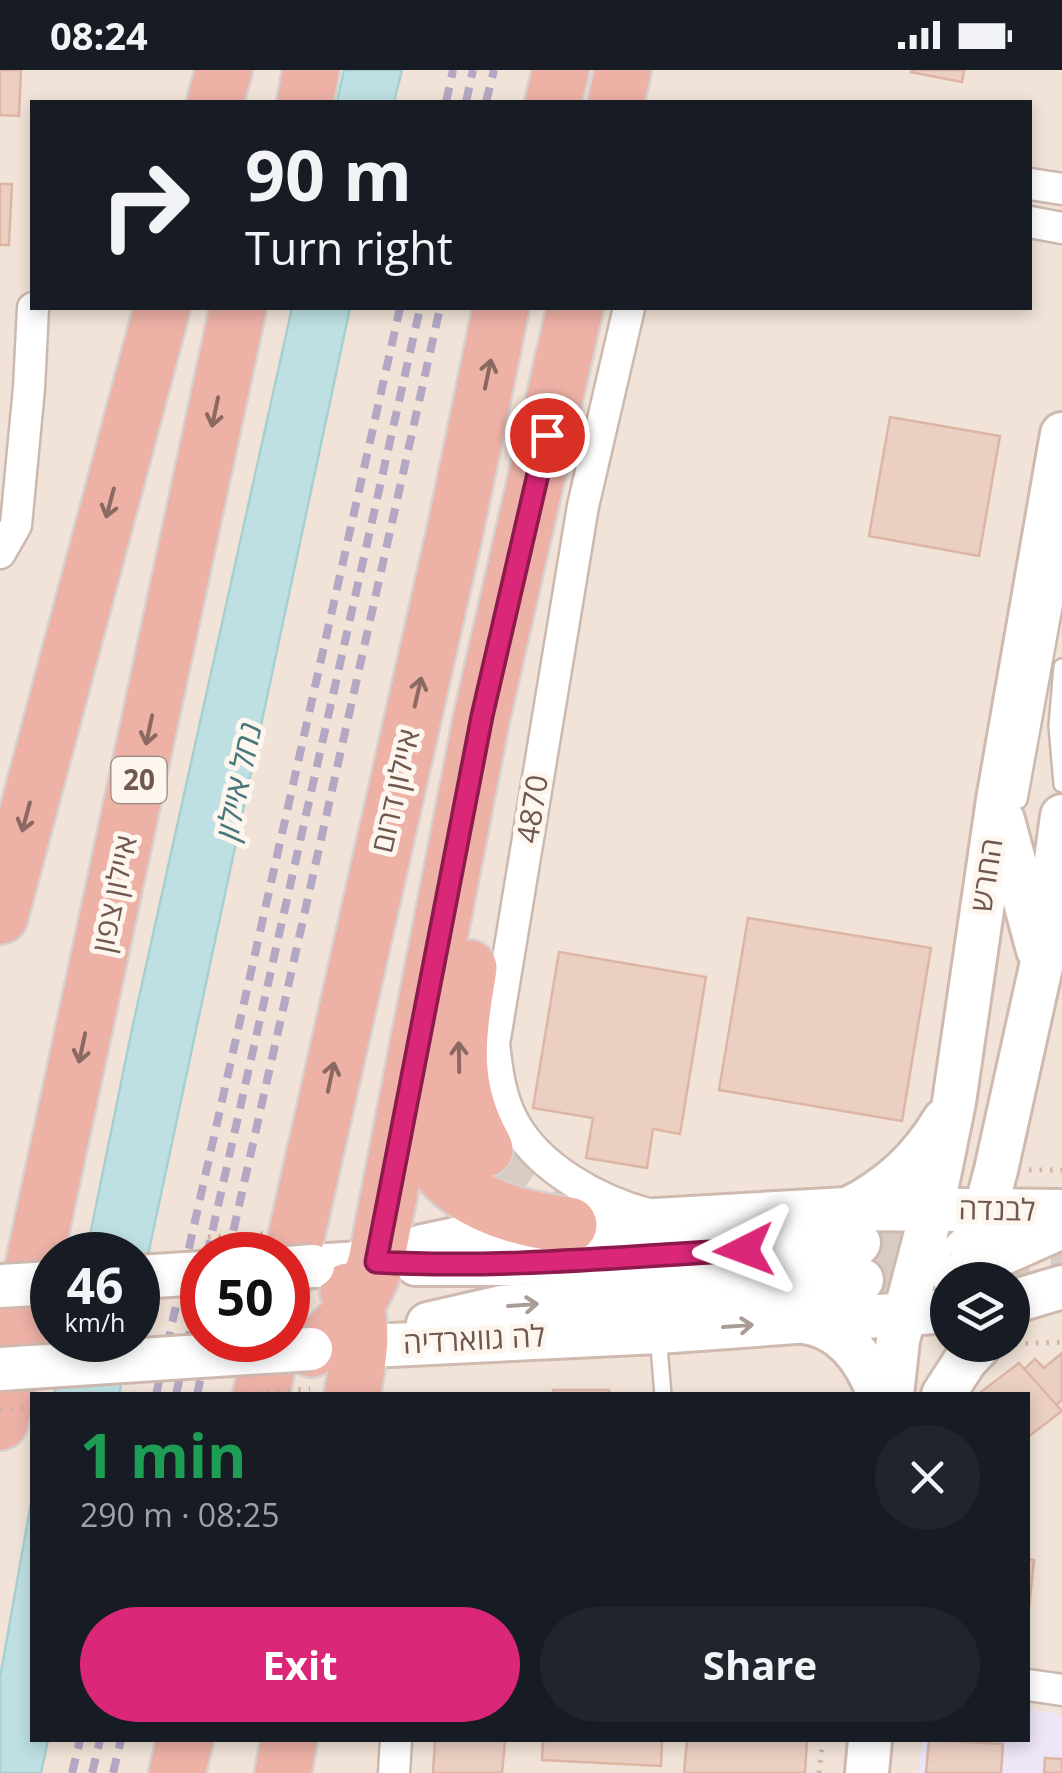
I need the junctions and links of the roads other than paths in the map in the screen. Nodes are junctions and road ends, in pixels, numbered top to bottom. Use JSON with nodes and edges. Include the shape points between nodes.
{"nodes":[{"id":1,"x":224,"y":70,"type":"edge"},
{"id":2,"x":272,"y":70,"type":"edge"},
{"id":3,"x":311,"y":70,"type":"edge"},
{"id":4,"x":561,"y":70,"type":"edge"},
{"id":5,"x":623,"y":70,"type":"edge"},
{"id":6,"x":216,"y":100,"type":"edge"},
{"id":7,"x":268,"y":100,"type":"edge"},
{"id":8,"x":305,"y":100,"type":"edge"},
{"id":9,"x":554,"y":100,"type":"edge"},
{"id":10,"x":616,"y":100,"type":"edge"},
{"id":11,"x":1032,"y":184,"type":"edge"},
{"id":12,"x":1062,"y":189,"type":"edge"},
{"id":13,"x":1032,"y":222,"type":"edge"},
{"id":14,"x":1062,"y":228,"type":"edge"},
{"id":15,"x":32,"y":310,"type":"edge"},
{"id":16,"x":161,"y":310,"type":"edge"},
{"id":17,"x":237,"y":310,"type":"edge"},
{"id":18,"x":502,"y":310,"type":"edge"},
{"id":19,"x":574,"y":310,"type":"edge"},
{"id":20,"x":630,"y":310,"type":"edge"},
{"id":21,"x":563,"y":364,"type":"junction"},
{"id":22,"x":1062,"y":434,"type":"edge"},
{"id":23,"x":0,"y":554,"type":"edge"},
{"id":24,"x":1062,"y":563,"type":"edge"},
{"id":25,"x":1062,"y":667,"type":"edge"},
{"id":26,"x":1062,"y":784,"type":"edge"},
{"id":27,"x":998,"y":800,"type":"junction"},
{"id":28,"x":1062,"y":816,"type":"edge"},
{"id":29,"x":1009,"y":846,"type":"junction"},
{"id":30,"x":0,"y":916,"type":"edge"},
{"id":31,"x":976,"y":946,"type":"junction"},
{"id":32,"x":1042,"y":962,"type":"junction"},
{"id":33,"x":1062,"y":1008,"type":"edge"},
{"id":34,"x":414,"y":1067,"type":"junction"},
{"id":35,"x":954,"y":1102,"type":"junction"},
{"id":36,"x":486,"y":1149,"type":"tunnel mouth"},
{"id":37,"x":986,"y":1209,"type":"junction"},
{"id":38,"x":932,"y":1210,"type":"junction"},
{"id":39,"x":1062,"y":1211,"type":"edge"},
{"id":40,"x":672,"y":1219,"type":"junction"},
{"id":41,"x":568,"y":1226,"type":"junction"},
{"id":42,"x":1062,"y":1228,"type":"edge"},
{"id":43,"x":304,"y":1232,"type":"edge"},
{"id":44,"x":310,"y":1272,"type":"edge"},
{"id":45,"x":909,"y":1275,"type":"edge"},
{"id":46,"x":30,"y":1284,"type":"edge"},
{"id":47,"x":0,"y":1286,"type":"edge"},
{"id":48,"x":930,"y":1294,"type":"edge"},
{"id":49,"x":799,"y":1322,"type":"junction"},
{"id":50,"x":658,"y":1332,"type":"junction"},
{"id":51,"x":325,"y":1348,"type":"edge"},
{"id":52,"x":945,"y":1362,"type":"edge"},
{"id":53,"x":964,"y":1362,"type":"edge"},
{"id":54,"x":0,"y":1369,"type":"edge"},
{"id":55,"x":663,"y":1392,"type":"edge"},
{"id":56,"x":878,"y":1392,"type":"edge"},
{"id":57,"x":892,"y":1392,"type":"edge"},
{"id":58,"x":940,"y":1392,"type":"edge"},
{"id":59,"x":942,"y":1392,"type":"edge"},
{"id":60,"x":0,"y":1422,"type":"edge"},
{"id":61,"x":1030,"y":1685,"type":"edge"},
{"id":62,"x":1062,"y":1690,"type":"edge"},
{"id":63,"x":185,"y":1742,"type":"edge"},
{"id":64,"x":290,"y":1742,"type":"edge"},
{"id":65,"x":396,"y":1742,"type":"edge"},
{"id":66,"x":870,"y":1742,"type":"edge"},
{"id":67,"x":177,"y":1773,"type":"edge"},
{"id":68,"x":284,"y":1773,"type":"edge"},
{"id":69,"x":394,"y":1773,"type":"edge"},
{"id":70,"x":867,"y":1773,"type":"edge"}],
"edges":[{"from":1,"to":6,"type":"highway"},
{"from":2,"to":7,"type":"highway"},
{"from":3,"to":8,"type":"highway"},
{"from":4,"to":9,"type":"highway"},
{"from":5,"to":10,"type":"highway"},
{"from":11,"to":12,"type":"street"},
{"from":13,"to":14,"type":"street"},
{"from":15,"to":23,"type":"street","via":[[16,525]]},
{"from":16,"to":30,"type":"highway","one_way":true},
{"from":17,"to":60,"type":"highway","name":"איילון צפון","number":"20","one_way":true},
{"from":43,"to":18,"type":"highway","name":"איילון דרום","one_way":true},
{"from":19,"to":21,"type":"highway"},
{"from":20,"to":40,"type":"street","name":"4870","via":[[582,506],[494,1044],[512,1121],[527,1142],[578,1183],[628,1208]]},
{"from":21,"to":34,"type":"highway","via":[[482,716]]},
{"from":36,"to":21,"type":"highway","one_way":true,"via":[[465,1107],[458,1038]]},
{"from":22,"to":27,"type":"main road","name":"החרש"},
{"from":24,"to":29,"type":"lane"},
{"from":25,"to":26,"type":"lane"},
{"from":27,"to":29,"type":"main road"},
{"from":27,"to":31,"type":"main road","name":"החרש"},
{"from":28,"to":32,"type":"main road"},
{"from":29,"to":31,"type":"lane"},
{"from":29,"to":32,"type":"main road"},
{"from":31,"to":35,"type":"main road","name":"החרש"},
{"from":32,"to":33,"type":"main road"},
{"from":32,"to":37,"type":"main road"},
{"from":34,"to":41,"type":"highway","via":[[416,1124],[444,1178],[502,1209]]},
{"from":34,"to":51,"type":"highway"},
{"from":35,"to":38,"type":"main road","name":"החרש"},
{"from":35,"to":45,"type":"main road","via":[[928,1147],[879,1192]]},
{"from":37,"to":38,"type":"main road","name":"לבנדה"},
{"from":37,"to":39,"type":"main road","name":"לבנדה"},
{"from":37,"to":45,"type":"main road"},
{"from":37,"to":45,"type":"lane"},
{"from":38,"to":45,"type":"main road","name":"לה גווארדיה"},
{"from":38,"to":45,"type":"main road","name":"החרש"},
{"from":40,"to":41,"type":"main road","name":"לה גווארדיה"},
{"from":40,"to":45,"type":"main road","name":"לה גווארדיה"},
{"from":41,"to":51,"type":"main road","name":"לה גווארדיה","via":[[454,1238]]},
{"from":42,"to":45,"type":"main road"},
{"from":44,"to":51,"type":"highway","via":[[337,1279]]},
{"from":45,"to":48,"type":"main road","name":"לה גווארדיה"},
{"from":45,"to":49,"type":"main road","name":"לה גווארדיה"},
{"from":51,"to":45,"type":"main road","one_way":true,"via":[[502,1307]]},
{"from":45,"to":51,"type":"main road","via":[[448,1266]]},
{"from":45,"to":57,"type":"main road"},
{"from":46,"to":47,"type":"main road","bridge":true},
{"from":50,"to":49,"type":"main road","name":"לה גווארדיה","one_way":true},
{"from":49,"to":56,"type":"main road","via":[[844,1338]]},
{"from":50,"to":51,"type":"main road","name":"לה גווארדיה"},
{"from":50,"to":55,"type":"lane"},
{"from":51,"to":54,"type":"main road","name":"לה גווארדיה","bridge":true},
{"from":52,"to":58,"type":"main road"},
{"from":53,"to":59,"type":"main road"},
{"from":61,"to":62,"type":"street"},
{"from":63,"to":67,"type":"highway"},
{"from":64,"to":68,"type":"highway"},
{"from":65,"to":69,"type":"street"},
{"from":66,"to":70,"type":"main road"}]}
